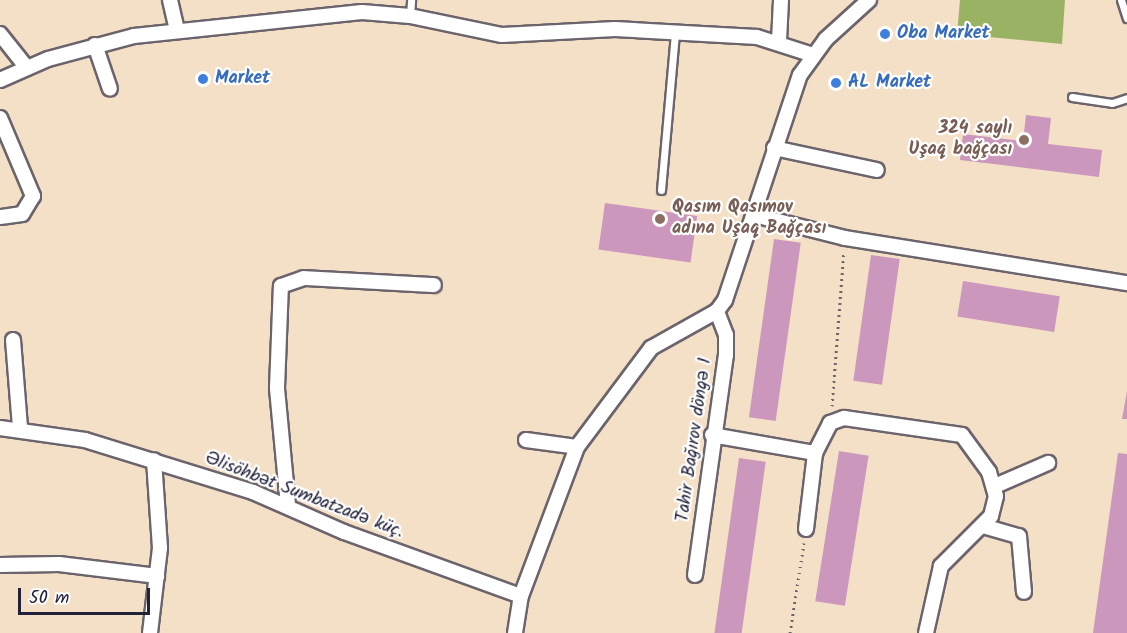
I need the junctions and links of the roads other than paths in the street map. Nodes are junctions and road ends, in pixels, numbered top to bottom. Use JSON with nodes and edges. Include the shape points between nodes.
{"nodes":[{"id":1,"x":170,"y":0,"type":"edge"},
{"id":2,"x":411,"y":0,"type":"edge"},
{"id":3,"x":781,"y":0,"type":"edge"},
{"id":4,"x":869,"y":0,"type":"edge"},
{"id":5,"x":1121,"y":0,"type":"edge"},
{"id":6,"x":410,"y":16,"type":"junction"},
{"id":7,"x":1127,"y":18,"type":"edge"},
{"id":8,"x":177,"y":30,"type":"junction"},
{"id":9,"x":675,"y":32,"type":"junction"},
{"id":10,"x":0,"y":34,"type":"edge"},
{"id":11,"x":779,"y":41,"type":"junction"},
{"id":12,"x":95,"y":45,"type":"junction"},
{"id":13,"x":813,"y":55,"type":"junction"},
{"id":14,"x":27,"y":68,"type":"junction"},
{"id":15,"x":0,"y":81,"type":"edge"},
{"id":16,"x":110,"y":89,"type":"dead end"},
{"id":17,"x":1072,"y":97,"type":"dead end"},
{"id":18,"x":1127,"y":98,"type":"edge"},
{"id":19,"x":0,"y":118,"type":"edge"},
{"id":20,"x":774,"y":148,"type":"junction"},
{"id":21,"x":877,"y":170,"type":"dead end"},
{"id":22,"x":661,"y":190,"type":"dead end"},
{"id":23,"x":754,"y":215,"type":"junction"},
{"id":24,"x":0,"y":217,"type":"edge"},
{"id":25,"x":1127,"y":283,"type":"edge"},
{"id":26,"x":434,"y":285,"type":"dead end"},
{"id":27,"x":717,"y":311,"type":"junction"},
{"id":28,"x":13,"y":340,"type":"dead end"},
{"id":29,"x":0,"y":428,"type":"edge"},
{"id":30,"x":20,"y":428,"type":"junction"},
{"id":31,"x":712,"y":435,"type":"junction"},
{"id":32,"x":526,"y":440,"type":"dead end"},
{"id":33,"x":577,"y":447,"type":"junction"},
{"id":34,"x":815,"y":453,"type":"junction"},
{"id":35,"x":154,"y":460,"type":"junction"},
{"id":36,"x":1048,"y":463,"type":"dead end"},
{"id":37,"x":995,"y":486,"type":"junction"},
{"id":38,"x":288,"y":505,"type":"junction"},
{"id":39,"x":983,"y":526,"type":"junction"},
{"id":40,"x":806,"y":529,"type":"road end"},
{"id":41,"x":0,"y":565,"type":"edge"},
{"id":42,"x":695,"y":575,"type":"dead end"},
{"id":43,"x":157,"y":576,"type":"junction"},
{"id":44,"x":1024,"y":592,"type":"dead end"},
{"id":45,"x":521,"y":596,"type":"junction"},
{"id":46,"x":150,"y":633,"type":"edge"},
{"id":47,"x":515,"y":633,"type":"edge"},
{"id":48,"x":926,"y":633,"type":"edge"}],
"edges":[{"from":1,"to":8,"type":"street"},
{"from":2,"to":6,"type":"lane"},
{"from":3,"to":11,"type":"street"},
{"from":4,"to":13,"type":"street"},
{"from":5,"to":7,"type":"lane"},
{"from":6,"to":8,"type":"street","via":[[362,12]]},
{"from":6,"to":9,"type":"street","via":[[502,35]]},
{"from":8,"to":12,"type":"street"},
{"from":9,"to":11,"type":"street"},
{"from":9,"to":22,"type":"lane"},
{"from":10,"to":14,"type":"street"},
{"from":11,"to":13,"type":"street"},
{"from":12,"to":14,"type":"street"},
{"from":12,"to":16,"type":"street"},
{"from":13,"to":20,"type":"street"},
{"from":14,"to":15,"type":"street"},
{"from":17,"to":18,"type":"lane","via":[[1112,103]]},
{"from":19,"to":24,"type":"street","via":[[33,196],[22,214]]},
{"from":20,"to":21,"type":"street"},
{"from":20,"to":23,"type":"street"},
{"from":23,"to":25,"type":"street","via":[[845,238]]},
{"from":23,"to":27,"type":"street","via":[[732,283]]},
{"from":26,"to":38,"type":"street","via":[[304,278],[280,286],[277,388]]},
{"from":27,"to":31,"type":"street","name":"Tahir Bağırov döngə 1","via":[[726,335],[726,355]]},
{"from":27,"to":33,"type":"street","via":[[651,348]]},
{"from":28,"to":30,"type":"street"},
{"from":29,"to":30,"type":"street","name":"Əlisöhbət Sumbatzadə küç."},
{"from":30,"to":35,"type":"street","name":"Əlisöhbət Sumbatzadə küç."},
{"from":31,"to":34,"type":"street"},
{"from":31,"to":42,"type":"street","name":"Tahir Bağırov döngə 1"},
{"from":32,"to":33,"type":"street"},
{"from":33,"to":45,"type":"street"},
{"from":34,"to":37,"type":"street","via":[[830,423],[860,418],[962,435]]},
{"from":34,"to":40,"type":"street"},
{"from":35,"to":38,"type":"street","name":"Əlisöhbət Sumbatzadə küç."},
{"from":35,"to":43,"type":"street"},
{"from":36,"to":37,"type":"street"},
{"from":37,"to":39,"type":"street","via":[[992,516]]},
{"from":38,"to":45,"type":"street","name":"Əlisöhbət Sumbatzadə küç.","via":[[344,532]]},
{"from":39,"to":44,"type":"street","via":[[1019,536]]},
{"from":39,"to":48,"type":"street","via":[[941,566]]},
{"from":41,"to":43,"type":"street","via":[[59,564]]},
{"from":43,"to":46,"type":"street"},
{"from":45,"to":47,"type":"street"}]}
